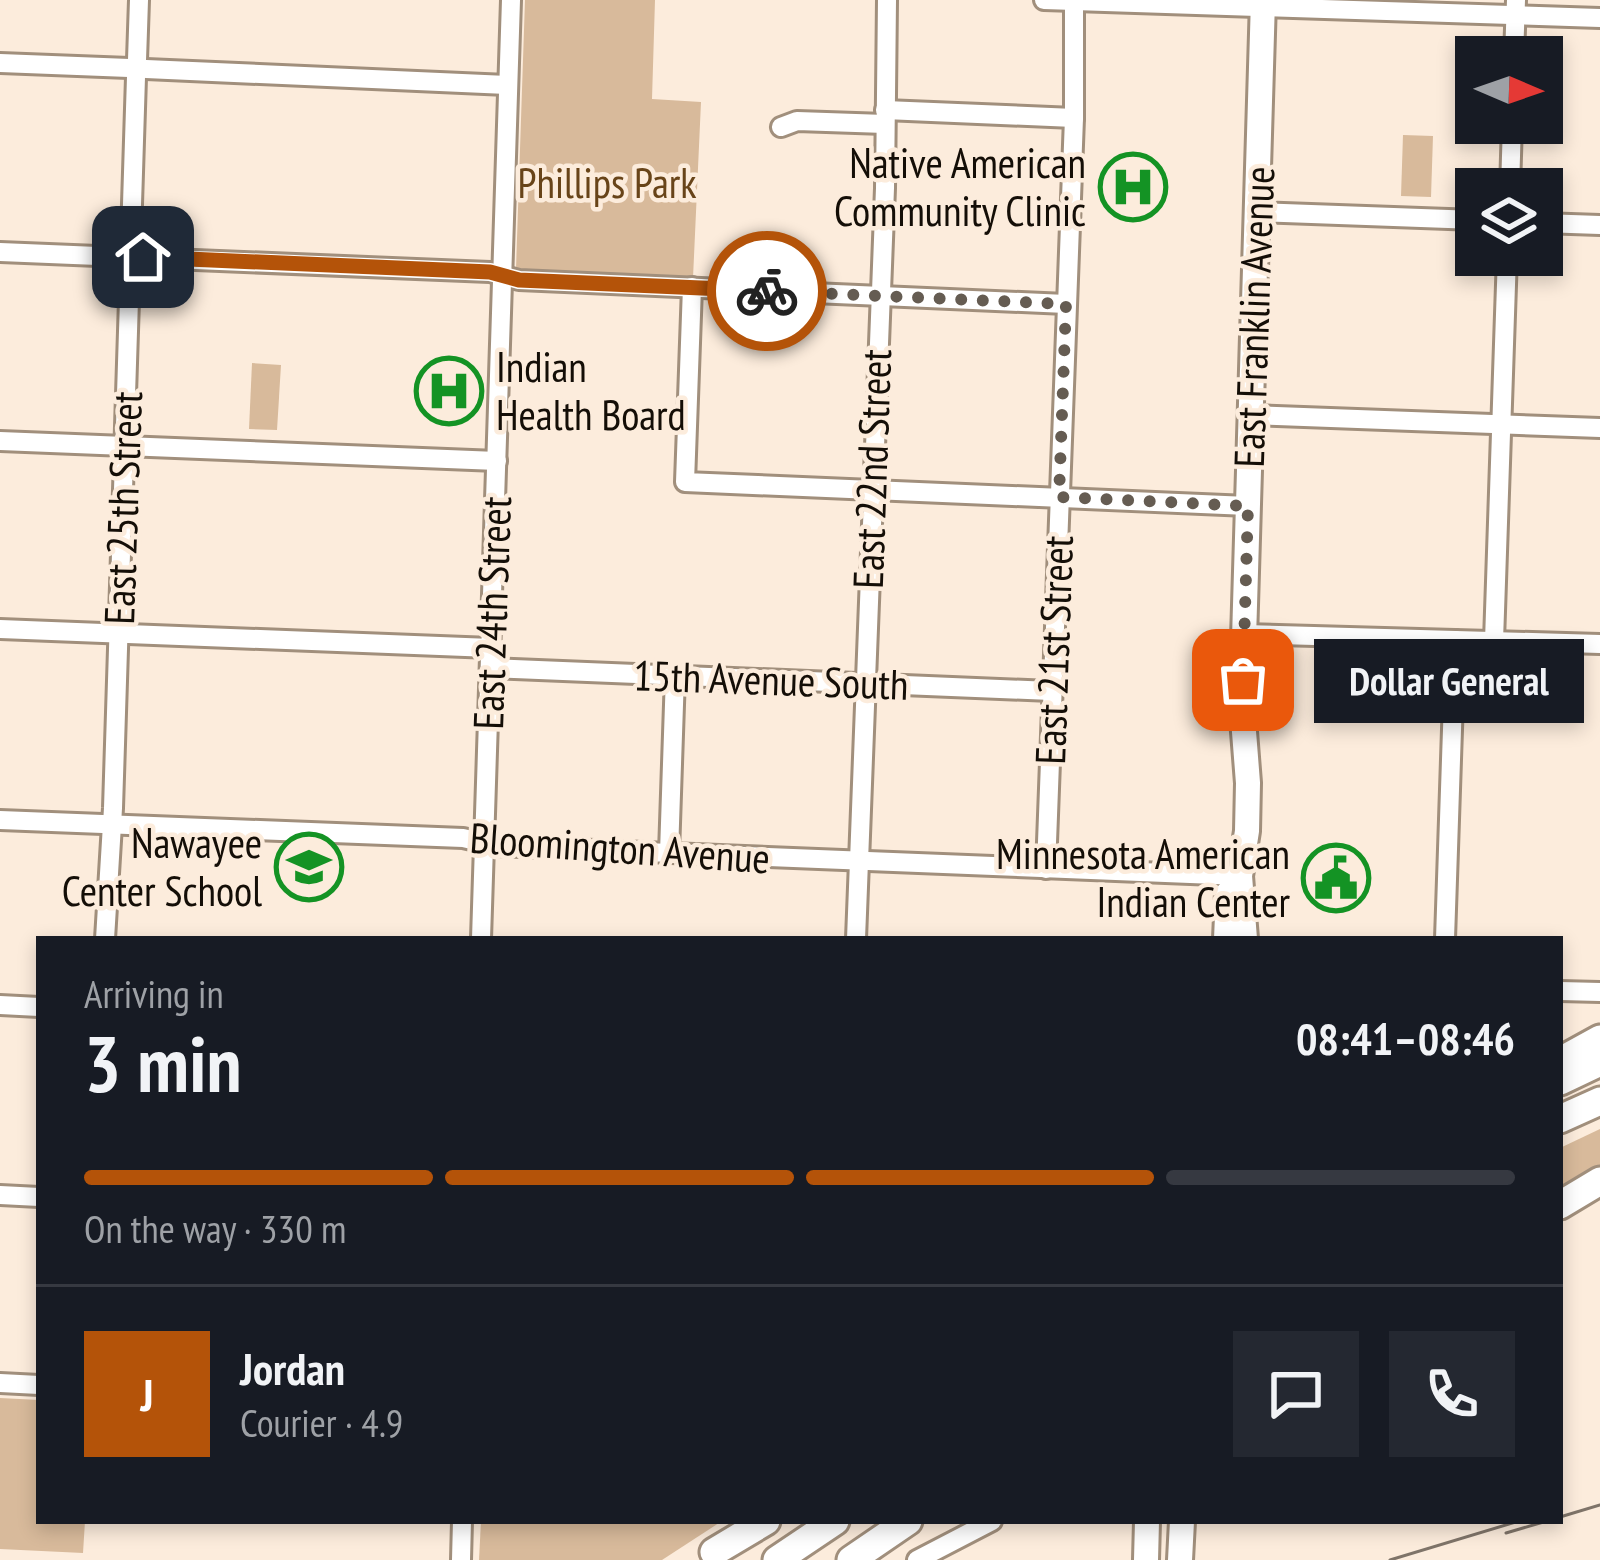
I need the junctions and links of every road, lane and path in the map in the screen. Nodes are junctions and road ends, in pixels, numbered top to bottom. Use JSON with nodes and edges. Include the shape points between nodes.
{"nodes":[{"id":1,"x":139,"y":0,"type":"edge"},
{"id":2,"x":512,"y":0,"type":"edge"},
{"id":3,"x":886,"y":0,"type":"edge"},
{"id":4,"x":1044,"y":0,"type":"edge"},
{"id":5,"x":1074,"y":1,"type":"edge"},
{"id":6,"x":1263,"y":3,"type":"edge"},
{"id":7,"x":1516,"y":8,"type":"edge"},
{"id":8,"x":1600,"y":18,"type":"edge"},
{"id":9,"x":0,"y":63,"type":"edge"},
{"id":10,"x":137,"y":68,"type":"junction"},
{"id":11,"x":508,"y":85,"type":"junction"},
{"id":12,"x":885,"y":117,"type":"junction"},
{"id":13,"x":1074,"y":118,"type":"junction"},
{"id":14,"x":781,"y":127,"type":"dead end"},
{"id":15,"x":1257,"y":212,"type":"junction"},
{"id":16,"x":1455,"y":219,"type":"edge"},
{"id":17,"x":1563,"y":224,"type":"edge"},
{"id":18,"x":1600,"y":225,"type":"edge"},
{"id":19,"x":0,"y":252,"type":"edge"},
{"id":20,"x":132,"y":256,"type":"junction"},
{"id":21,"x":503,"y":276,"type":"junction"},
{"id":22,"x":1506,"y":276,"type":"edge"},
{"id":23,"x":692,"y":287,"type":"junction"},
{"id":24,"x":880,"y":296,"type":"junction"},
{"id":25,"x":1066,"y":304,"type":"junction"},
{"id":26,"x":1251,"y":415,"type":"junction"},
{"id":27,"x":1501,"y":424,"type":"junction"},
{"id":28,"x":1600,"y":428,"type":"edge"},
{"id":29,"x":0,"y":441,"type":"edge"},
{"id":30,"x":125,"y":446,"type":"junction"},
{"id":31,"x":496,"y":461,"type":"junction"},
{"id":32,"x":872,"y":490,"type":"junction"},
{"id":33,"x":1059,"y":497,"type":"junction"},
{"id":34,"x":1248,"y":506,"type":"junction"},
{"id":35,"x":0,"y":629,"type":"edge"},
{"id":36,"x":119,"y":634,"type":"junction"},
{"id":37,"x":1244,"y":634,"type":"junction"},
{"id":38,"x":1455,"y":640,"type":"junction"},
{"id":39,"x":1494,"y":641,"type":"junction"},
{"id":40,"x":1600,"y":644,"type":"edge"},
{"id":41,"x":491,"y":658,"type":"junction"},
{"id":42,"x":676,"y":675,"type":"junction"},
{"id":43,"x":864,"y":684,"type":"junction"},
{"id":44,"x":1051,"y":691,"type":"junction"},
{"id":45,"x":0,"y":820,"type":"edge"},
{"id":46,"x":111,"y":825,"type":"junction"},
{"id":47,"x":484,"y":842,"type":"junction"},
{"id":48,"x":669,"y":853,"type":"junction"},
{"id":49,"x":857,"y":862,"type":"junction"},
{"id":50,"x":1046,"y":869,"type":"junction"},
{"id":51,"x":1234,"y":876,"type":"junction"},
{"id":52,"x":105,"y":936,"type":"edge"},
{"id":53,"x":481,"y":936,"type":"edge"},
{"id":54,"x":856,"y":936,"type":"edge"},
{"id":55,"x":1226,"y":936,"type":"edge"},
{"id":56,"x":1244,"y":936,"type":"edge"},
{"id":57,"x":1445,"y":936,"type":"edge"},
{"id":58,"x":1563,"y":992,"type":"edge"},
{"id":59,"x":1600,"y":992,"type":"edge"},
{"id":60,"x":0,"y":1005,"type":"edge"},
{"id":61,"x":36,"y":1007,"type":"edge"},
{"id":62,"x":1600,"y":1039,"type":"edge"},
{"id":63,"x":1563,"y":1059,"type":"edge"},
{"id":64,"x":1600,"y":1062,"type":"edge"},
{"id":65,"x":1563,"y":1080,"type":"edge"},
{"id":66,"x":1600,"y":1101,"type":"edge"},
{"id":67,"x":1600,"y":1114,"type":"edge"},
{"id":68,"x":1563,"y":1118,"type":"edge"},
{"id":69,"x":1563,"y":1127,"type":"edge"},
{"id":70,"x":1600,"y":1180,"type":"edge"},
{"id":71,"x":0,"y":1196,"type":"edge"},
{"id":72,"x":36,"y":1197,"type":"edge"},
{"id":73,"x":1563,"y":1203,"type":"edge"},
{"id":74,"x":0,"y":1383,"type":"edge"},
{"id":75,"x":36,"y":1385,"type":"edge"},
{"id":76,"x":462,"y":1524,"type":"edge"},
{"id":77,"x":756,"y":1524,"type":"edge"},
{"id":78,"x":831,"y":1524,"type":"edge"},
{"id":79,"x":904,"y":1524,"type":"edge"},
{"id":80,"x":986,"y":1524,"type":"edge"},
{"id":81,"x":1147,"y":1524,"type":"edge"},
{"id":82,"x":1182,"y":1524,"type":"edge"},
{"id":83,"x":708,"y":1556,"type":"edge"},
{"id":84,"x":461,"y":1560,"type":"edge"},
{"id":85,"x":777,"y":1560,"type":"edge"},
{"id":86,"x":851,"y":1560,"type":"edge"},
{"id":87,"x":917,"y":1560,"type":"edge"},
{"id":88,"x":1145,"y":1560,"type":"edge"},
{"id":89,"x":1180,"y":1560,"type":"edge"}],
"edges":[{"from":1,"to":10,"type":"street","name":"East 25th Street"},
{"from":2,"to":11,"type":"street","name":"East 24th Street"},
{"from":3,"to":12,"type":"street","name":"East 22nd Street"},
{"from":4,"to":5,"type":"street"},
{"from":5,"to":6,"type":"street"},
{"from":5,"to":13,"type":"street","name":"East 21st Street"},
{"from":6,"to":7,"type":"street"},
{"from":6,"to":15,"type":"main road","name":"East Franklin Avenue"},
{"from":7,"to":8,"type":"street"},
{"from":9,"to":10,"type":"street"},
{"from":10,"to":11,"type":"street"},
{"from":10,"to":20,"type":"street","name":"East 25th Street"},
{"from":11,"to":21,"type":"street","name":"East 24th Street"},
{"from":12,"to":13,"type":"street"},
{"from":12,"to":14,"type":"street"},
{"from":12,"to":24,"type":"street","name":"East 22nd Street"},
{"from":13,"to":25,"type":"street","name":"East 21st Street"},
{"from":15,"to":16,"type":"street"},
{"from":15,"to":26,"type":"main road","name":"East Franklin Avenue"},
{"from":17,"to":18,"type":"street"},
{"from":19,"to":20,"type":"street"},
{"from":20,"to":21,"type":"street"},
{"from":20,"to":30,"type":"street","name":"East 25th Street"},
{"from":21,"to":23,"type":"street"},
{"from":21,"to":31,"type":"street","name":"East 24th Street"},
{"from":22,"to":27,"type":"street"},
{"from":23,"to":24,"type":"street"},
{"from":23,"to":32,"type":"street","via":[[685,482]]},
{"from":24,"to":25,"type":"street"},
{"from":24,"to":32,"type":"street","name":"East 22nd Street"},
{"from":25,"to":33,"type":"street","name":"East 21st Street"},
{"from":26,"to":27,"type":"street"},
{"from":26,"to":34,"type":"main road","name":"East Franklin Avenue"},
{"from":27,"to":28,"type":"street"},
{"from":27,"to":39,"type":"street"},
{"from":29,"to":30,"type":"street"},
{"from":30,"to":31,"type":"street"},
{"from":30,"to":36,"type":"street","name":"East 25th Street"},
{"from":31,"to":41,"type":"street","name":"East 24th Street"},
{"from":32,"to":33,"type":"street"},
{"from":32,"to":43,"type":"street","name":"East 22nd Street"},
{"from":33,"to":34,"type":"street"},
{"from":33,"to":44,"type":"street","name":"East 21st Street"},
{"from":34,"to":37,"type":"main road","name":"East Franklin Avenue"},
{"from":35,"to":36,"type":"street","name":"15th Avenue South"},
{"from":36,"to":41,"type":"street","name":"15th Avenue South"},
{"from":36,"to":46,"type":"street","name":"East 25th Street"},
{"from":37,"to":38,"type":"street"},
{"from":37,"to":51,"type":"main road","name":"East Franklin Avenue","via":[[1233,745]]},
{"from":38,"to":39,"type":"street"},
{"from":38,"to":57,"type":"street"},
{"from":39,"to":40,"type":"street"},
{"from":41,"to":42,"type":"street","name":"15th Avenue South"},
{"from":41,"to":47,"type":"street","name":"East 24th Street"},
{"from":42,"to":43,"type":"street","name":"15th Avenue South"},
{"from":42,"to":48,"type":"street"},
{"from":43,"to":44,"type":"street","name":"15th Avenue South"},
{"from":43,"to":49,"type":"street","name":"East 22nd Street"},
{"from":44,"to":50,"type":"street","name":"East 21st Street"},
{"from":45,"to":46,"type":"street","name":"Bloomington Avenue"},
{"from":46,"to":47,"type":"street","name":"Bloomington Avenue"},
{"from":46,"to":52,"type":"street","name":"East 25th Street"},
{"from":47,"to":48,"type":"street","name":"Bloomington Avenue"},
{"from":47,"to":53,"type":"street","name":"East 24th Street"},
{"from":48,"to":49,"type":"street","name":"Bloomington Avenue"},
{"from":49,"to":50,"type":"street","name":"Bloomington Avenue"},
{"from":49,"to":54,"type":"street","name":"East 22nd Street"},
{"from":50,"to":51,"type":"street","name":"Bloomington Avenue"},
{"from":51,"to":55,"type":"main road","name":"East Franklin Avenue"},
{"from":51,"to":56,"type":"main road","name":"East Franklin Avenue"},
{"from":58,"to":59,"type":"street"},
{"from":60,"to":61,"type":"street"},
{"from":62,"to":63,"type":"highway"},
{"from":64,"to":65,"type":"highway"},
{"from":66,"to":68,"type":"highway"},
{"from":67,"to":69,"type":"highway"},
{"from":70,"to":73,"type":"highway"},
{"from":71,"to":72,"type":"street"},
{"from":74,"to":75,"type":"street"},
{"from":76,"to":84,"type":"street"},
{"from":77,"to":83,"type":"highway"},
{"from":78,"to":85,"type":"highway"},
{"from":79,"to":86,"type":"highway"},
{"from":80,"to":87,"type":"street"},
{"from":81,"to":88,"type":"main road"},
{"from":82,"to":89,"type":"main road"}]}
